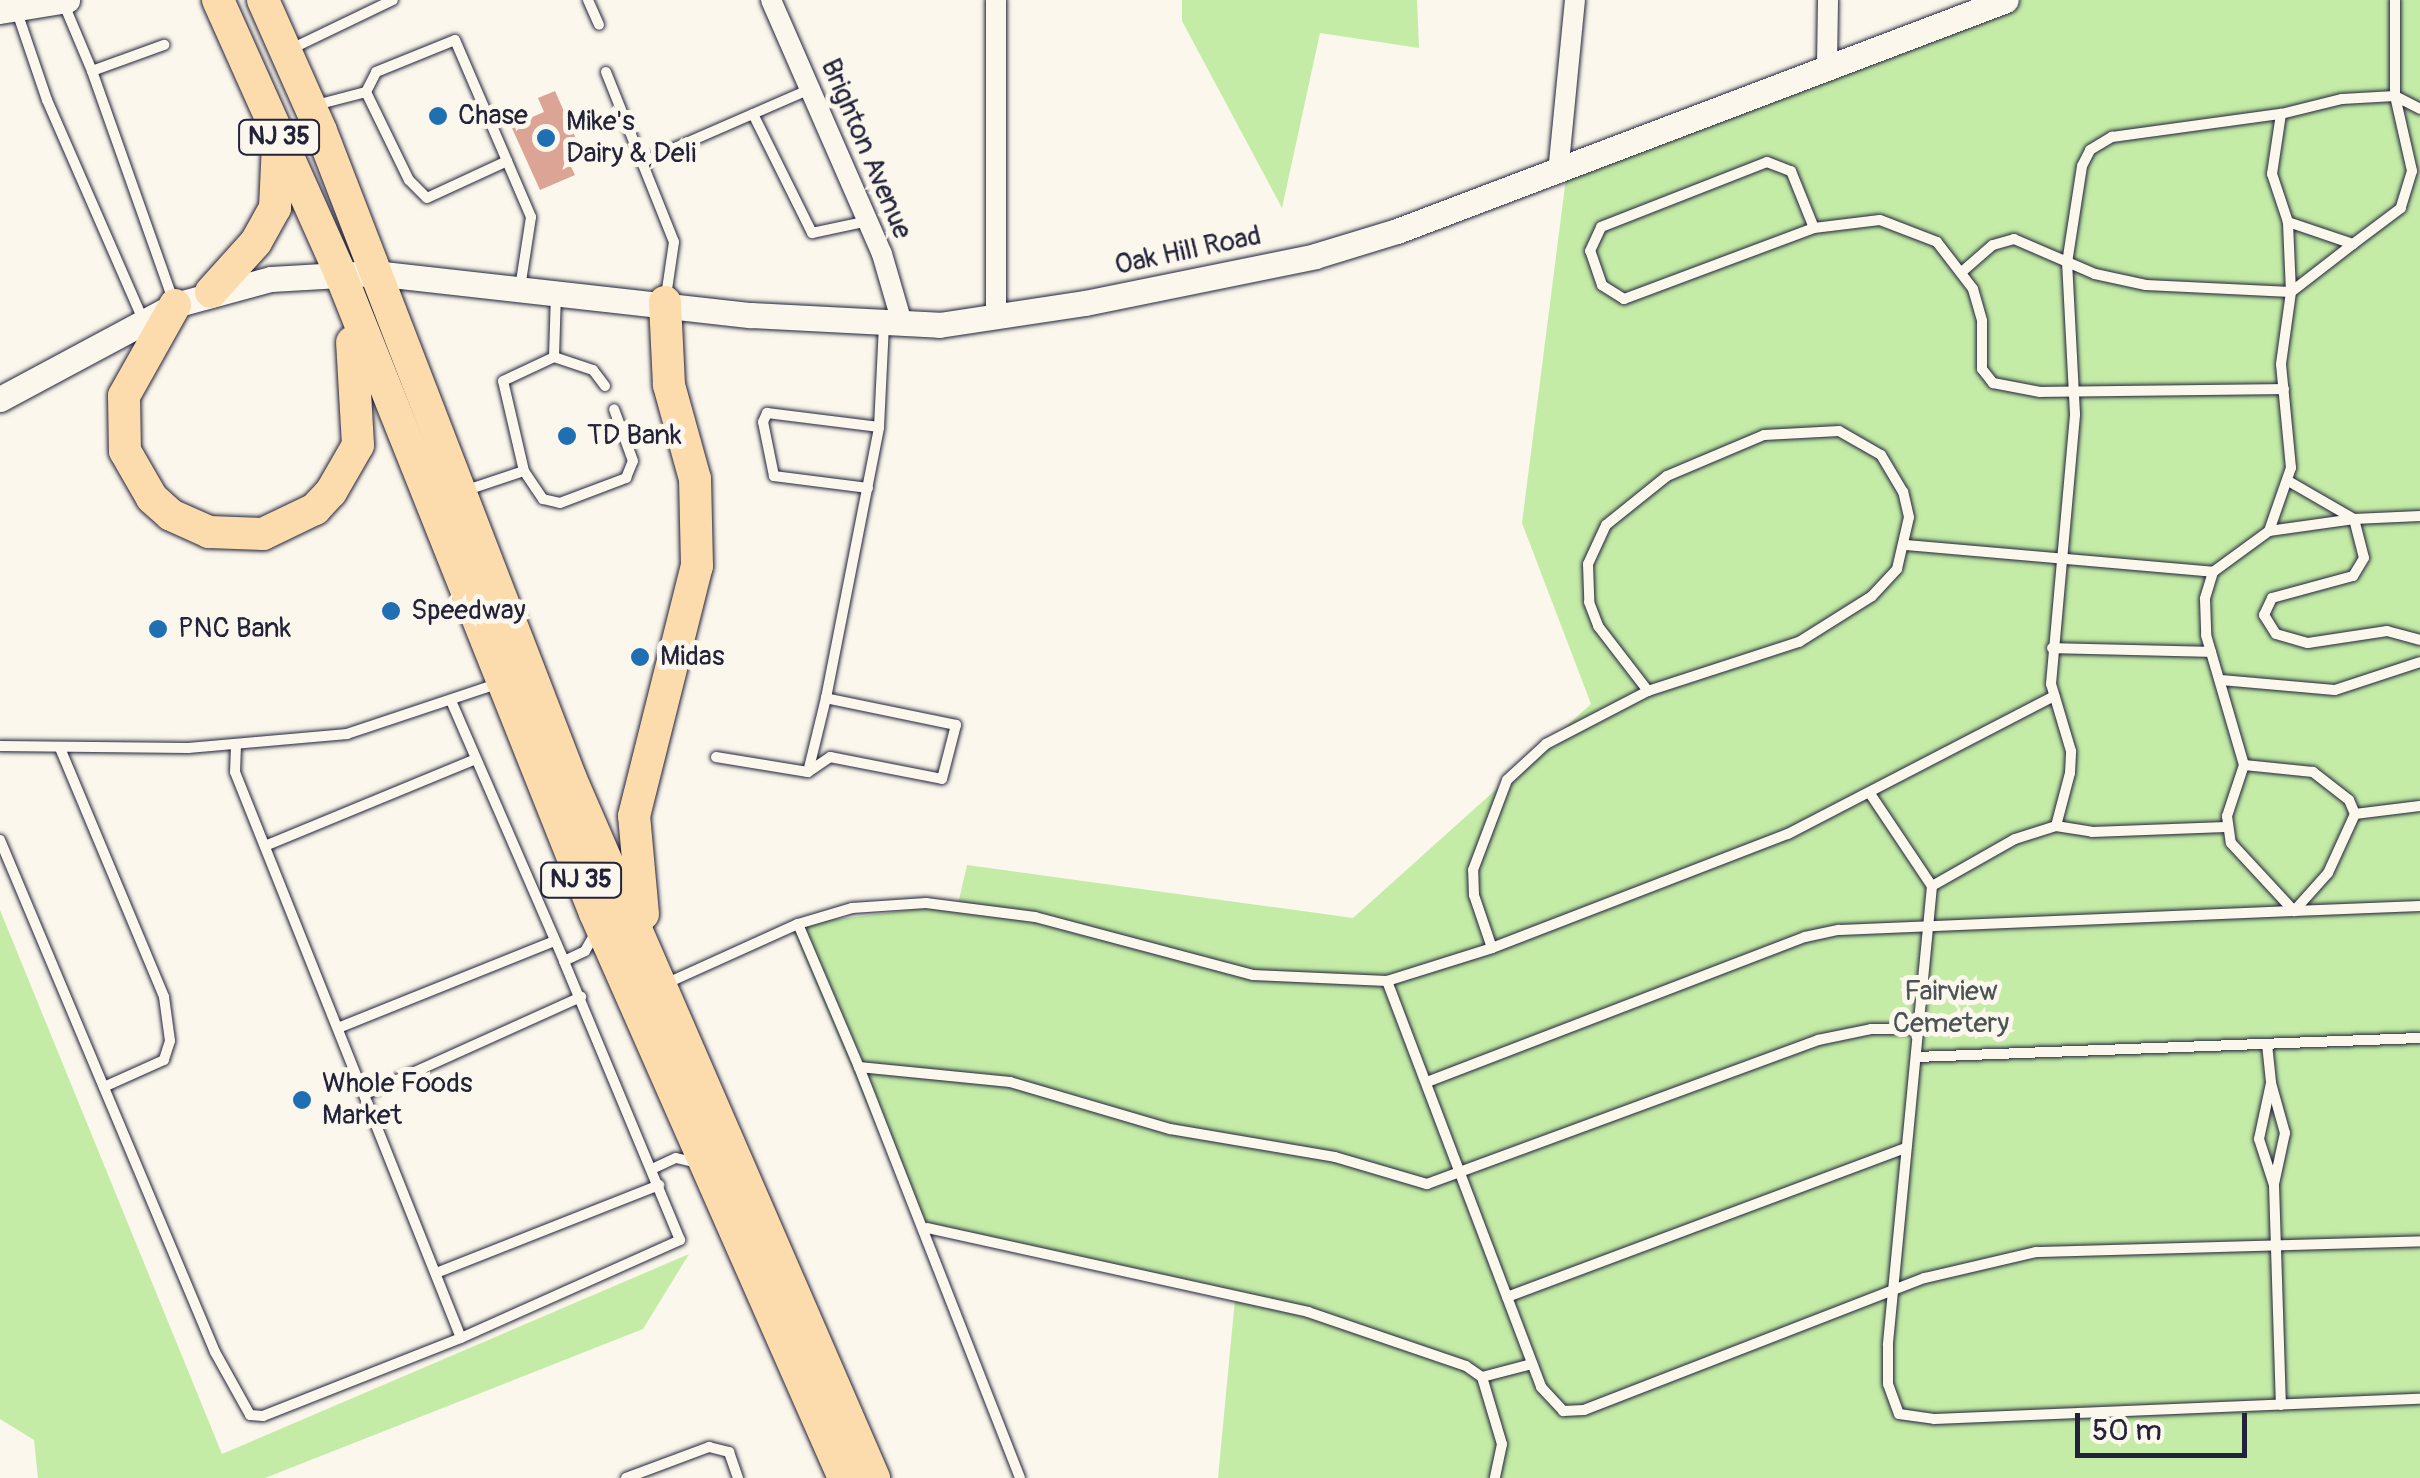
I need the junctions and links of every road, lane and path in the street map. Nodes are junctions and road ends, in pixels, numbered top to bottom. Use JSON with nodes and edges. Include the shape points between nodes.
{"nodes":[{"id":1,"x":64,"y":0,"type":"edge"},
{"id":2,"x":218,"y":0,"type":"edge"},
{"id":3,"x":263,"y":0,"type":"edge"},
{"id":4,"x":393,"y":0,"type":"edge"},
{"id":5,"x":588,"y":0,"type":"edge"},
{"id":6,"x":772,"y":0,"type":"edge"},
{"id":7,"x":996,"y":0,"type":"edge"},
{"id":8,"x":1575,"y":0,"type":"edge"},
{"id":9,"x":1828,"y":0,"type":"edge"},
{"id":10,"x":2006,"y":0,"type":"edge"},
{"id":11,"x":2395,"y":0,"type":"edge"},
{"id":12,"x":8,"y":10,"type":"edge"},
{"id":13,"x":599,"y":25,"type":"dead end"},
{"id":14,"x":164,"y":46,"type":"dead end"},
{"id":15,"x":286,"y":52,"type":"junction"},
{"id":16,"x":1828,"y":66,"type":"junction"},
{"id":17,"x":92,"y":71,"type":"junction"},
{"id":18,"x":606,"y":72,"type":"dead end"},
{"id":19,"x":810,"y":89,"type":"junction"},
{"id":20,"x":366,"y":92,"type":"junction"},
{"id":21,"x":2395,"y":96,"type":"junction"},
{"id":22,"x":310,"y":107,"type":"junction"},
{"id":23,"x":2420,"y":109,"type":"edge"},
{"id":24,"x":753,"y":114,"type":"junction"},
{"id":25,"x":2281,"y":114,"type":"junction"},
{"id":26,"x":278,"y":135,"type":"junction"},
{"id":27,"x":647,"y":160,"type":"junction"},
{"id":28,"x":508,"y":161,"type":"junction"},
{"id":29,"x":1558,"y":173,"type":"junction"},
{"id":30,"x":868,"y":221,"type":"junction"},
{"id":31,"x":2288,"y":222,"type":"junction"},
{"id":32,"x":1814,"y":228,"type":"junction"},
{"id":33,"x":2353,"y":244,"type":"junction"},
{"id":34,"x":2067,"y":262,"type":"junction"},
{"id":35,"x":1964,"y":270,"type":"junction"},
{"id":36,"x":340,"y":274,"type":"junction"},
{"id":37,"x":374,"y":274,"type":"junction"},
{"id":38,"x":520,"y":289,"type":"junction"},
{"id":39,"x":211,"y":292,"type":"junction"},
{"id":40,"x":2291,"y":292,"type":"junction"},
{"id":41,"x":556,"y":294,"type":"junction"},
{"id":42,"x":666,"y":302,"type":"junction"},
{"id":43,"x":175,"y":306,"type":"junction"},
{"id":44,"x":996,"y":318,"type":"junction"},
{"id":45,"x":144,"y":322,"type":"junction"},
{"id":46,"x":893,"y":323,"type":"junction"},
{"id":47,"x":554,"y":358,"type":"junction"},
{"id":48,"x":605,"y":386,"type":"dead end"},
{"id":49,"x":2074,"y":388,"type":"junction"},
{"id":50,"x":2284,"y":389,"type":"junction"},
{"id":51,"x":0,"y":399,"type":"edge"},
{"id":52,"x":614,"y":409,"type":"dead end"},
{"id":53,"x":878,"y":427,"type":"junction"},
{"id":54,"x":524,"y":471,"type":"junction"},
{"id":55,"x":2290,"y":482,"type":"junction"},
{"id":56,"x":868,"y":488,"type":"junction"},
{"id":57,"x":458,"y":493,"type":"junction"},
{"id":58,"x":2420,"y":516,"type":"edge"},
{"id":59,"x":2354,"y":519,"type":"junction"},
{"id":60,"x":2269,"y":531,"type":"junction"},
{"id":61,"x":1906,"y":545,"type":"junction"},
{"id":62,"x":2058,"y":560,"type":"junction"},
{"id":63,"x":2213,"y":572,"type":"junction"},
{"id":64,"x":2420,"y":640,"type":"edge"},
{"id":65,"x":2052,"y":648,"type":"junction"},
{"id":66,"x":2211,"y":652,"type":"junction"},
{"id":67,"x":2420,"y":662,"type":"edge"},
{"id":68,"x":2221,"y":680,"type":"junction"},
{"id":69,"x":499,"y":683,"type":"junction"},
{"id":70,"x":1648,"y":691,"type":"junction"},
{"id":71,"x":2054,"y":696,"type":"junction"},
{"id":72,"x":826,"y":698,"type":"junction"},
{"id":73,"x":452,"y":703,"type":"junction"},
{"id":74,"x":236,"y":745,"type":"junction"},
{"id":75,"x":0,"y":746,"type":"edge"},
{"id":76,"x":60,"y":748,"type":"junction"},
{"id":77,"x":716,"y":757,"type":"dead end"},
{"id":78,"x":476,"y":759,"type":"junction"},
{"id":79,"x":2244,"y":765,"type":"junction"},
{"id":80,"x":808,"y":772,"type":"junction"},
{"id":81,"x":1871,"y":795,"type":"junction"},
{"id":82,"x":2420,"y":806,"type":"edge"},
{"id":83,"x":2355,"y":814,"type":"junction"},
{"id":84,"x":2056,"y":826,"type":"junction"},
{"id":85,"x":2226,"y":827,"type":"junction"},
{"id":86,"x":0,"y":840,"type":"edge"},
{"id":87,"x":265,"y":846,"type":"junction"},
{"id":88,"x":1932,"y":886,"type":"junction"},
{"id":89,"x":2420,"y":906,"type":"edge"},
{"id":90,"x":2294,"y":910,"type":"junction"},
{"id":91,"x":595,"y":913,"type":"junction"},
{"id":92,"x":798,"y":924,"type":"junction"},
{"id":93,"x":1926,"y":926,"type":"junction"},
{"id":94,"x":554,"y":941,"type":"junction"},
{"id":95,"x":1492,"y":948,"type":"junction"},
{"id":96,"x":585,"y":951,"type":"junction"},
{"id":97,"x":564,"y":961,"type":"junction"},
{"id":98,"x":618,"y":965,"type":"junction"},
{"id":99,"x":1388,"y":981,"type":"junction"},
{"id":100,"x":660,"y":986,"type":"junction"},
{"id":101,"x":581,"y":997,"type":"junction"},
{"id":102,"x":338,"y":1028,"type":"junction"},
{"id":103,"x":1917,"y":1029,"type":"junction"},
{"id":104,"x":2420,"y":1038,"type":"edge"},
{"id":105,"x":2268,"y":1044,"type":"junction"},
{"id":106,"x":1916,"y":1057,"type":"junction"},
{"id":107,"x":860,"y":1067,"type":"junction"},
{"id":108,"x":1427,"y":1082,"type":"junction"},
{"id":109,"x":2271,"y":1083,"type":"junction"},
{"id":110,"x":104,"y":1088,"type":"junction"},
{"id":111,"x":368,"y":1093,"type":"junction"},
{"id":112,"x":684,"y":1116,"type":"junction"},
{"id":113,"x":1905,"y":1148,"type":"junction"},
{"id":114,"x":676,"y":1158,"type":"junction"},
{"id":115,"x":652,"y":1168,"type":"junction"},
{"id":116,"x":1460,"y":1172,"type":"junction"},
{"id":117,"x":711,"y":1176,"type":"junction"},
{"id":118,"x":659,"y":1185,"type":"junction"},
{"id":119,"x":2274,"y":1185,"type":"junction"},
{"id":120,"x":927,"y":1228,"type":"junction"},
{"id":121,"x":2420,"y":1241,"type":"edge"},
{"id":122,"x":2276,"y":1243,"type":"junction"},
{"id":123,"x":436,"y":1273,"type":"junction"},
{"id":124,"x":1894,"y":1290,"type":"junction"},
{"id":125,"x":1507,"y":1296,"type":"junction"},
{"id":126,"x":461,"y":1338,"type":"junction"},
{"id":127,"x":1532,"y":1364,"type":"junction"},
{"id":128,"x":1482,"y":1377,"type":"junction"},
{"id":129,"x":2420,"y":1399,"type":"edge"},
{"id":130,"x":2281,"y":1405,"type":"junction"},
{"id":131,"x":626,"y":1478,"type":"edge"},
{"id":132,"x":738,"y":1478,"type":"edge"},
{"id":133,"x":844,"y":1478,"type":"edge"},
{"id":134,"x":874,"y":1478,"type":"edge"},
{"id":135,"x":1020,"y":1478,"type":"edge"},
{"id":136,"x":1495,"y":1478,"type":"edge"}],
"edges":[{"from":1,"to":12,"type":"street"},
{"from":1,"to":17,"type":"lane"},
{"from":2,"to":26,"type":"highway","number":"NJ 35"},
{"from":3,"to":15,"type":"highway","number":"NJ 35"},
{"from":4,"to":15,"type":"lane"},
{"from":5,"to":13,"type":"lane"},
{"from":6,"to":19,"type":"street","name":"Brighton Avenue"},
{"from":7,"to":44,"type":"street"},
{"from":8,"to":29,"type":"street"},
{"from":9,"to":16,"type":"street"},
{"from":10,"to":16,"type":"street","name":"Oak Hill Road"},
{"from":11,"to":21,"type":"lane"},
{"from":12,"to":45,"type":"lane"},
{"from":14,"to":17,"type":"lane"},
{"from":15,"to":22,"type":"highway","number":"NJ 35"},
{"from":16,"to":29,"type":"street","name":"Oak Hill Road"},
{"from":17,"to":43,"type":"lane"},
{"from":18,"to":27,"type":"lane"},
{"from":19,"to":24,"type":"lane"},
{"from":19,"to":30,"type":"street","name":"Brighton Avenue"},
{"from":20,"to":22,"type":"lane"},
{"from":20,"to":28,"type":"lane","via":[[408,180],[427,198]]},
{"from":20,"to":28,"type":"lane","via":[[376,72],[455,40]]},
{"from":21,"to":23,"type":"lane"},
{"from":21,"to":25,"type":"lane","via":[[2342,99]]},
{"from":21,"to":33,"type":"lane","via":[[2410,146],[2410,187],[2397,213]]},
{"from":22,"to":37,"type":"highway","number":"NJ 35"},
{"from":24,"to":27,"type":"lane"},
{"from":24,"to":30,"type":"lane","via":[[812,234]]},
{"from":25,"to":31,"type":"lane","via":[[2272,174]]},
{"from":25,"to":34,"type":"lane","via":[[2112,137],[2090,150]]},
{"from":26,"to":36,"type":"highway","number":"NJ 35"},
{"from":26,"to":39,"type":"highway","via":[[275,208],[256,242]]},
{"from":27,"to":42,"type":"lane","via":[[674,242]]},
{"from":28,"to":38,"type":"lane","via":[[531,218]]},
{"from":29,"to":44,"type":"street","name":"Oak Hill Road","via":[[1315,256]]},
{"from":30,"to":46,"type":"street","name":"Brighton Avenue"},
{"from":31,"to":33,"type":"lane"},
{"from":31,"to":40,"type":"lane"},
{"from":32,"to":32,"type":"lane","via":[[1790,171],[1767,162],[1609,222],[1594,235],[1590,251],[1602,285],[1624,299]]},
{"from":32,"to":35,"type":"lane","via":[[1836,220],[1908,226]]},
{"from":33,"to":40,"type":"lane"},
{"from":34,"to":35,"type":"lane","via":[[2006,238]]},
{"from":34,"to":40,"type":"lane","via":[[2167,288]]},
{"from":34,"to":49,"type":"lane"},
{"from":35,"to":49,"type":"lane","via":[[1982,321],[1986,378],[2015,390]]},
{"from":36,"to":37,"type":"street","name":"Oak Hill Road"},
{"from":36,"to":39,"type":"street"},
{"from":36,"to":43,"type":"highway","via":[[358,382],[358,445],[315,510],[263,534],[209,532],[181,520],[152,498],[130,466],[124,396]]},
{"from":36,"to":69,"type":"highway","number":"NJ 35"},
{"from":37,"to":38,"type":"street","name":"Oak Hill Road"},
{"from":37,"to":57,"type":"highway","number":"NJ 35"},
{"from":38,"to":41,"type":"street","name":"Oak Hill Road"},
{"from":39,"to":43,"type":"street"},
{"from":40,"to":50,"type":"lane"},
{"from":41,"to":42,"type":"street","name":"Oak Hill Road"},
{"from":41,"to":47,"type":"lane"},
{"from":42,"to":46,"type":"street","name":"Oak Hill Road"},
{"from":42,"to":100,"type":"highway","via":[[669,385],[699,513],[689,612],[634,816],[635,882]]},
{"from":43,"to":45,"type":"street"},
{"from":44,"to":46,"type":"street","name":"Oak Hill Road"},
{"from":45,"to":51,"type":"street"},
{"from":46,"to":53,"type":"lane"},
{"from":47,"to":48,"type":"lane","via":[[593,370]]},
{"from":47,"to":54,"type":"lane","via":[[500,384]]},
{"from":49,"to":50,"type":"lane"},
{"from":49,"to":62,"type":"lane"},
{"from":50,"to":55,"type":"lane"},
{"from":52,"to":54,"type":"lane","via":[[632,461],[626,478],[560,504],[543,499]]},
{"from":53,"to":56,"type":"lane"},
{"from":53,"to":56,"type":"lane","via":[[767,413],[763,422],[774,476]]},
{"from":54,"to":57,"type":"lane"},
{"from":55,"to":59,"type":"lane"},
{"from":55,"to":60,"type":"lane"},
{"from":56,"to":72,"type":"lane"},
{"from":57,"to":100,"type":"highway","number":"NJ 35"},
{"from":58,"to":59,"type":"lane"},
{"from":59,"to":60,"type":"lane"},
{"from":59,"to":64,"type":"lane","via":[[2360,569],[2272,598],[2267,625],[2288,640],[2308,642],[2387,631]]},
{"from":60,"to":63,"type":"lane"},
{"from":61,"to":62,"type":"lane"},
{"from":61,"to":70,"type":"lane","via":[[1897,569],[1872,596],[1826,628],[1768,656]]},
{"from":61,"to":70,"type":"lane","via":[[1909,517],[1892,468],[1839,431],[1764,436],[1666,476],[1606,525],[1592,548],[1586,580],[1598,626]]},
{"from":62,"to":63,"type":"lane"},
{"from":62,"to":65,"type":"lane"},
{"from":63,"to":66,"type":"lane","via":[[2205,599]]},
{"from":65,"to":66,"type":"lane"},
{"from":65,"to":71,"type":"lane"},
{"from":66,"to":68,"type":"lane"},
{"from":67,"to":68,"type":"lane","via":[[2335,690]]},
{"from":68,"to":79,"type":"lane"},
{"from":69,"to":73,"type":"lane"},
{"from":69,"to":91,"type":"highway","number":"NJ 35"},
{"from":70,"to":95,"type":"lane","via":[[1546,744],[1506,780],[1474,870],[1474,895]]},
{"from":71,"to":81,"type":"lane"},
{"from":71,"to":84,"type":"lane","via":[[2071,751]]},
{"from":72,"to":80,"type":"lane"},
{"from":72,"to":80,"type":"lane","via":[[956,725],[942,780],[830,758]]},
{"from":73,"to":74,"type":"lane","via":[[347,734]]},
{"from":73,"to":78,"type":"lane"},
{"from":74,"to":76,"type":"lane"},
{"from":74,"to":87,"type":"lane","via":[[235,772]]},
{"from":75,"to":76,"type":"lane"},
{"from":76,"to":110,"type":"lane","via":[[164,997],[170,1040],[164,1060]]},
{"from":77,"to":80,"type":"lane"},
{"from":78,"to":87,"type":"lane"},
{"from":78,"to":94,"type":"lane"},
{"from":79,"to":83,"type":"lane","via":[[2312,772],[2331,782]]},
{"from":79,"to":85,"type":"lane"},
{"from":81,"to":88,"type":"lane"},
{"from":81,"to":95,"type":"lane"},
{"from":82,"to":83,"type":"lane"},
{"from":83,"to":90,"type":"lane","via":[[2328,873]]},
{"from":84,"to":85,"type":"lane","via":[[2092,832]]},
{"from":84,"to":88,"type":"lane","via":[[2015,839]]},
{"from":85,"to":90,"type":"lane","via":[[2241,859]]},
{"from":86,"to":110,"type":"lane"},
{"from":87,"to":102,"type":"lane"},
{"from":88,"to":93,"type":"lane"},
{"from":89,"to":90,"type":"lane"},
{"from":90,"to":93,"type":"lane"},
{"from":91,"to":96,"type":"lane"},
{"from":91,"to":98,"type":"highway","number":"NJ 35"},
{"from":92,"to":99,"type":"lane","via":[[896,903],[979,907],[1253,975]]},
{"from":92,"to":100,"type":"lane"},
{"from":92,"to":107,"type":"lane"},
{"from":93,"to":103,"type":"lane"},
{"from":93,"to":108,"type":"lane","via":[[1805,937]]},
{"from":94,"to":97,"type":"lane"},
{"from":94,"to":102,"type":"lane"},
{"from":95,"to":99,"type":"lane"},
{"from":96,"to":97,"type":"lane"},
{"from":96,"to":98,"type":"lane"},
{"from":97,"to":101,"type":"lane"},
{"from":98,"to":112,"type":"highway","number":"NJ 35"},
{"from":99,"to":108,"type":"lane"},
{"from":100,"to":134,"type":"highway","number":"NJ 35"},
{"from":101,"to":111,"type":"lane"},
{"from":101,"to":115,"type":"lane"},
{"from":102,"to":111,"type":"lane"},
{"from":103,"to":106,"type":"lane"},
{"from":103,"to":116,"type":"lane","via":[[1871,1029],[1818,1040]]},
{"from":104,"to":105,"type":"lane"},
{"from":105,"to":106,"type":"lane"},
{"from":105,"to":109,"type":"lane"},
{"from":106,"to":113,"type":"lane"},
{"from":107,"to":116,"type":"lane","via":[[1010,1082],[1170,1128],[1335,1158],[1418,1183]]},
{"from":107,"to":120,"type":"lane"},
{"from":108,"to":116,"type":"lane"},
{"from":109,"to":119,"type":"lane","via":[[2284,1133]]},
{"from":109,"to":119,"type":"lane","via":[[2260,1139]]},
{"from":110,"to":126,"type":"lane","via":[[215,1352],[250,1414],[263,1416]]},
{"from":111,"to":123,"type":"lane"},
{"from":112,"to":114,"type":"lane","via":[[684,1145]]},
{"from":112,"to":117,"type":"highway","number":"NJ 35"},
{"from":113,"to":124,"type":"lane"},
{"from":113,"to":125,"type":"lane"},
{"from":114,"to":115,"type":"lane"},
{"from":114,"to":117,"type":"lane","via":[[700,1164]]},
{"from":115,"to":118,"type":"lane"},
{"from":116,"to":125,"type":"lane"},
{"from":117,"to":133,"type":"highway","number":"NJ 35"},
{"from":118,"to":123,"type":"lane"},
{"from":118,"to":126,"type":"lane","via":[[680,1240]]},
{"from":119,"to":122,"type":"lane"},
{"from":120,"to":128,"type":"lane","via":[[1308,1312]]},
{"from":120,"to":135,"type":"lane","via":[[943,1291]]},
{"from":121,"to":122,"type":"lane"},
{"from":122,"to":124,"type":"lane","via":[[2036,1252]]},
{"from":122,"to":130,"type":"lane"},
{"from":123,"to":126,"type":"lane"},
{"from":124,"to":127,"type":"lane","via":[[1572,1414],[1550,1402]]},
{"from":124,"to":130,"type":"lane","via":[[1888,1384],[1892,1404],[1911,1418]]},
{"from":125,"to":127,"type":"lane"},
{"from":127,"to":128,"type":"lane"},
{"from":128,"to":136,"type":"lane","via":[[1504,1456]]},
{"from":129,"to":130,"type":"lane"},
{"from":131,"to":132,"type":"lane","via":[[709,1447],[729,1452]]}]}
